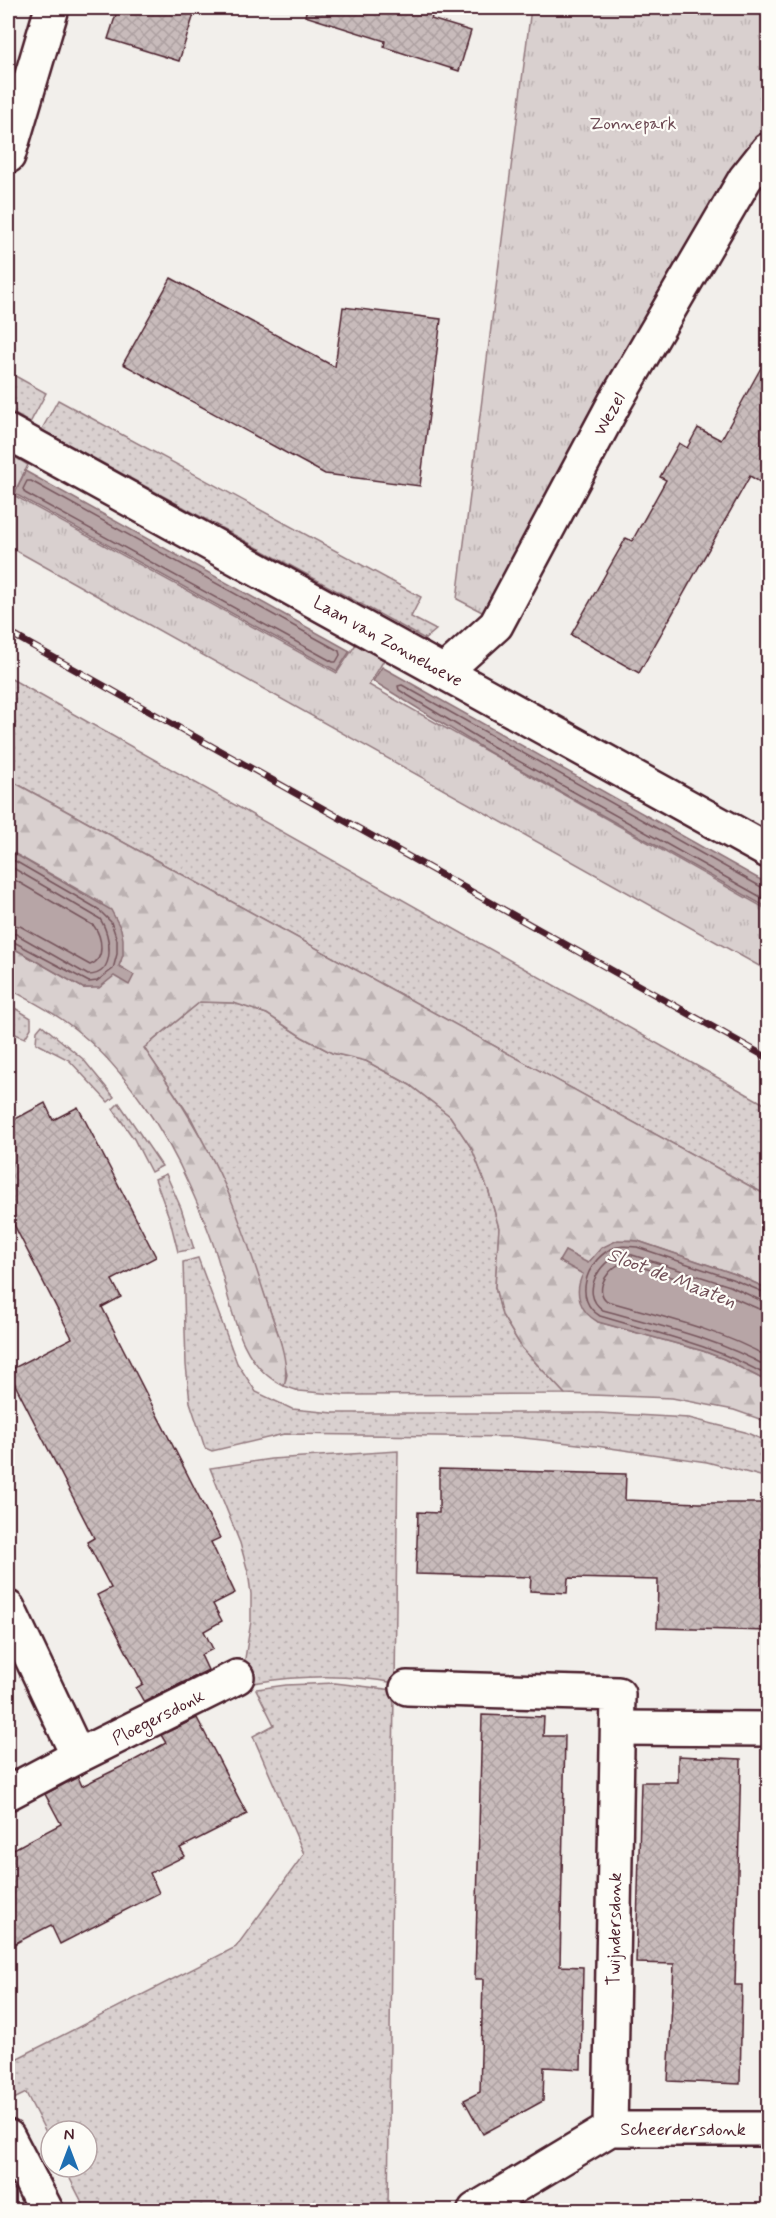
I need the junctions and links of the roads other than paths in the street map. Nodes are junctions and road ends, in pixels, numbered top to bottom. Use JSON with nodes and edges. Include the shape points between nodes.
{"nodes":[{"id":1,"x":52,"y":8,"type":"edge"},
{"id":2,"x":768,"y":150,"type":"edge"},
{"id":3,"x":8,"y":156,"type":"edge"},
{"id":4,"x":8,"y":432,"type":"edge"},
{"id":5,"x":444,"y":672,"type":"junction"},
{"id":6,"x":768,"y":851,"type":"edge"},
{"id":7,"x":8,"y":1608,"type":"edge"},
{"id":8,"x":237,"y":1677,"type":"dead end"},
{"id":9,"x":407,"y":1688,"type":"dead end"},
{"id":10,"x":618,"y":1728,"type":"junction"},
{"id":11,"x":768,"y":1729,"type":"edge"},
{"id":12,"x":78,"y":1756,"type":"junction"},
{"id":13,"x":8,"y":1793,"type":"edge"},
{"id":14,"x":610,"y":2129,"type":"junction"},
{"id":15,"x":768,"y":2129,"type":"edge"},
{"id":16,"x":8,"y":2137,"type":"edge"},
{"id":17,"x":46,"y":2211,"type":"edge"},
{"id":18,"x":475,"y":2211,"type":"edge"}],
"edges":[{"from":1,"to":3,"type":"street"},
{"from":2,"to":5,"type":"street","name":"Wezel","via":[[745,179],[615,402],[496,625]]},
{"from":4,"to":5,"type":"street","name":"Laan van Zonnehoeve"},
{"from":5,"to":6,"type":"street","name":"Laan van Zonnehoeve"},
{"from":7,"to":12,"type":"street"},
{"from":8,"to":12,"type":"street","name":"Ploegersdonk"},
{"from":9,"to":10,"type":"street","name":"Twijndersdonk","via":[[618,1694]]},
{"from":10,"to":11,"type":"street"},
{"from":10,"to":14,"type":"street","name":"Twijndersdonk"},
{"from":12,"to":13,"type":"street","name":"Ploegersdonk"},
{"from":14,"to":15,"type":"street","name":"Scheerdersdonk"},
{"from":14,"to":18,"type":"street","name":"Scheerdersdonk"},
{"from":16,"to":17,"type":"street"}]}
